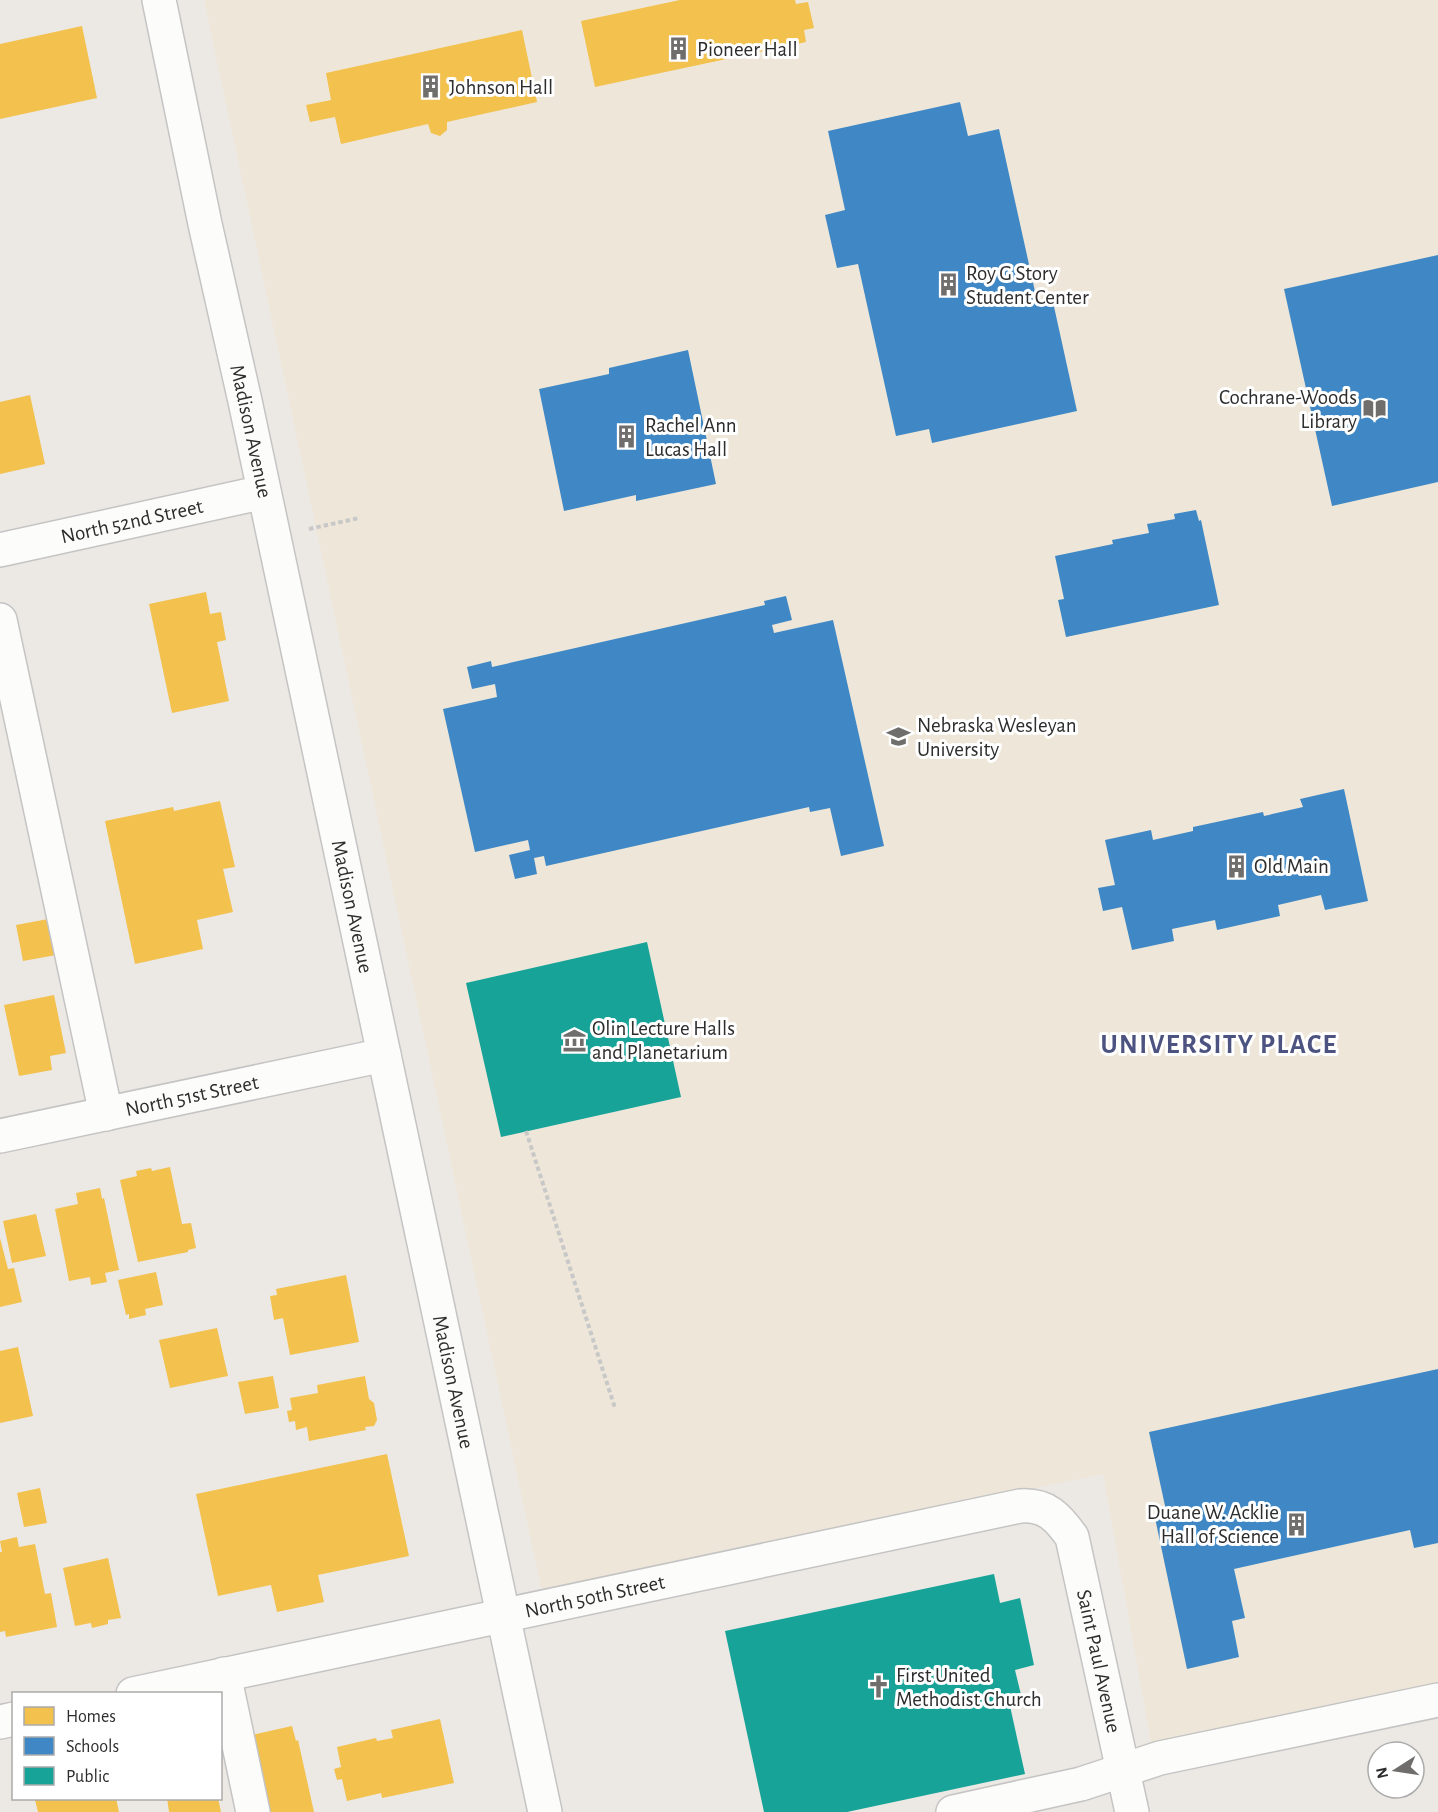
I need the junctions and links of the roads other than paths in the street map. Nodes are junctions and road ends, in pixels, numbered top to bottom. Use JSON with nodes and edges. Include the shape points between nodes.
{"nodes":[{"id":1,"x":159,"y":0,"type":"edge"},
{"id":2,"x":264,"y":492,"type":"junction"},
{"id":3,"x":0,"y":549,"type":"edge"},
{"id":4,"x":0,"y":620,"type":"edge"},
{"id":5,"x":384,"y":1055,"type":"junction"},
{"id":6,"x":106,"y":1114,"type":"junction"},
{"id":7,"x":0,"y":1136,"type":"edge"},
{"id":8,"x":1054,"y":1516,"type":"joint"},
{"id":9,"x":503,"y":1615,"type":"junction"},
{"id":10,"x":224,"y":1674,"type":"junction"},
{"id":11,"x":143,"y":1692,"type":"edge"},
{"id":12,"x":1438,"y":1700,"type":"edge"},
{"id":13,"x":1123,"y":1771,"type":"junction"},
{"id":14,"x":253,"y":1812,"type":"edge"},
{"id":15,"x":546,"y":1812,"type":"edge"},
{"id":16,"x":953,"y":1812,"type":"edge"},
{"id":17,"x":1132,"y":1812,"type":"edge"}],
"edges":[{"from":1,"to":2,"type":"street","name":"Madison Avenue"},
{"from":2,"to":3,"type":"street","name":"North 52nd Street"},
{"from":2,"to":5,"type":"street","name":"Madison Avenue"},
{"from":4,"to":6,"type":"street"},
{"from":5,"to":6,"type":"street","name":"North 51st Street"},
{"from":5,"to":9,"type":"street","name":"Madison Avenue"},
{"from":6,"to":7,"type":"street","name":"North 51st Street"},
{"from":8,"to":9,"type":"street","name":"North 50th Street","via":[[1042,1507],[1020,1506]]},
{"from":8,"to":13,"type":"street","name":"Saint Paul Avenue","via":[[1072,1537],[1076,1551]]},
{"from":9,"to":10,"type":"street","name":"North 50th Street"},
{"from":9,"to":15,"type":"street","name":"Madison Avenue"},
{"from":10,"to":11,"type":"street","name":"North 50th Street"},
{"from":10,"to":14,"type":"street"},
{"from":12,"to":13,"type":"street","via":[[1160,1758]]},
{"from":13,"to":16,"type":"street"},
{"from":13,"to":17,"type":"street","name":"Saint Paul Avenue"}]}
